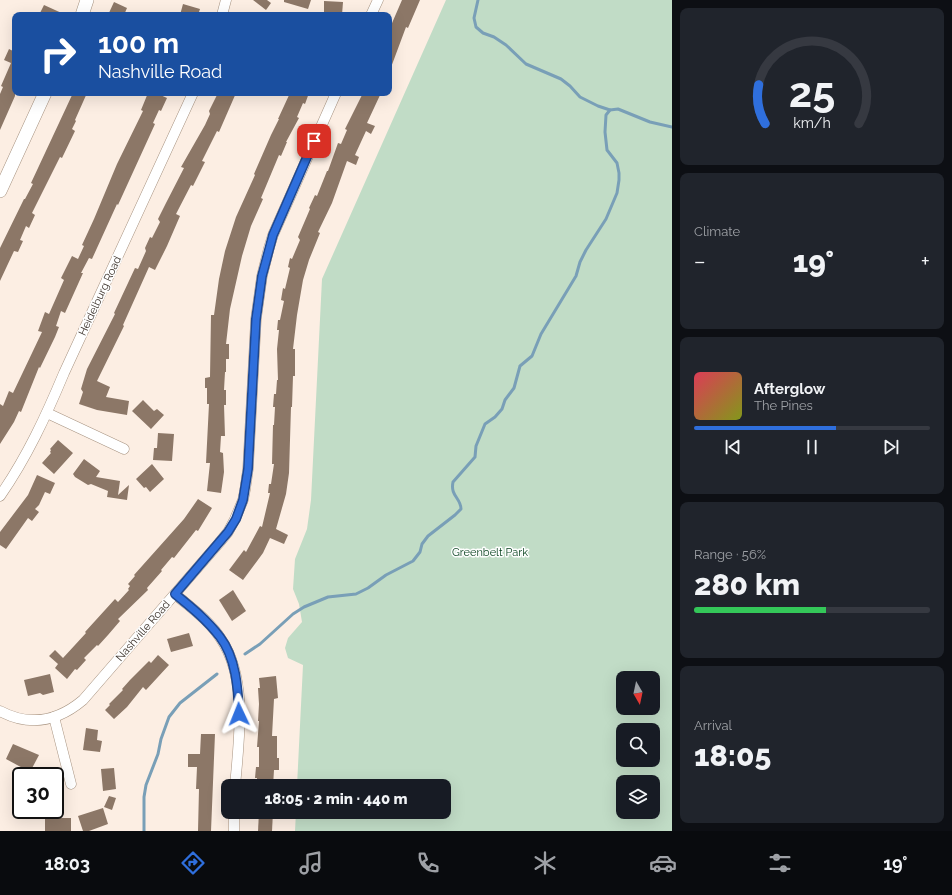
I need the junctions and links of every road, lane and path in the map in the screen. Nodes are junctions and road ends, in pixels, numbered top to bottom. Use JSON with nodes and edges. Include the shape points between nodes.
{"nodes":[{"id":1,"x":88,"y":0,"type":"edge"},
{"id":2,"x":226,"y":0,"type":"edge"},
{"id":3,"x":378,"y":0,"type":"edge"},
{"id":4,"x":83,"y":12,"type":"edge"},
{"id":5,"x":223,"y":12,"type":"edge"},
{"id":6,"x":372,"y":12,"type":"edge"},
{"id":7,"x":44,"y":96,"type":"edge"},
{"id":8,"x":192,"y":96,"type":"edge"},
{"id":9,"x":335,"y":96,"type":"edge"},
{"id":10,"x":0,"y":191,"type":"edge"},
{"id":11,"x":47,"y":413,"type":"junction"},
{"id":12,"x":124,"y":449,"type":"dead end"},
{"id":13,"x":0,"y":496,"type":"edge"},
{"id":14,"x":175,"y":594,"type":"junction"},
{"id":15,"x":0,"y":711,"type":"edge"},
{"id":16,"x":54,"y":717,"type":"junction"},
{"id":17,"x":236,"y":779,"type":"edge"},
{"id":18,"x":71,"y":784,"type":"dead end"},
{"id":19,"x":234,"y":819,"type":"edge"},
{"id":20,"x":234,"y":831,"type":"edge"}],
"edges":[{"from":1,"to":4,"type":"street"},
{"from":2,"to":5,"type":"street"},
{"from":3,"to":6,"type":"street"},
{"from":7,"to":10,"type":"street"},
{"from":8,"to":11,"type":"street","name":"Heidelburg Road"},
{"from":9,"to":14,"type":"street","name":"Nashville Road","via":[[273,235],[262,276],[256,319],[248,469],[243,500],[228,532]]},
{"from":11,"to":12,"type":"street"},
{"from":11,"to":13,"type":"street","name":"Heidelburg Road"},
{"from":14,"to":16,"type":"street","name":"Nashville Road","via":[[84,700]]},
{"from":14,"to":17,"type":"street","via":[[221,637],[230,654],[238,689]]},
{"from":15,"to":16,"type":"street","name":"Nashville Road","via":[[24,719]]},
{"from":16,"to":18,"type":"street"},
{"from":19,"to":20,"type":"street"}]}
